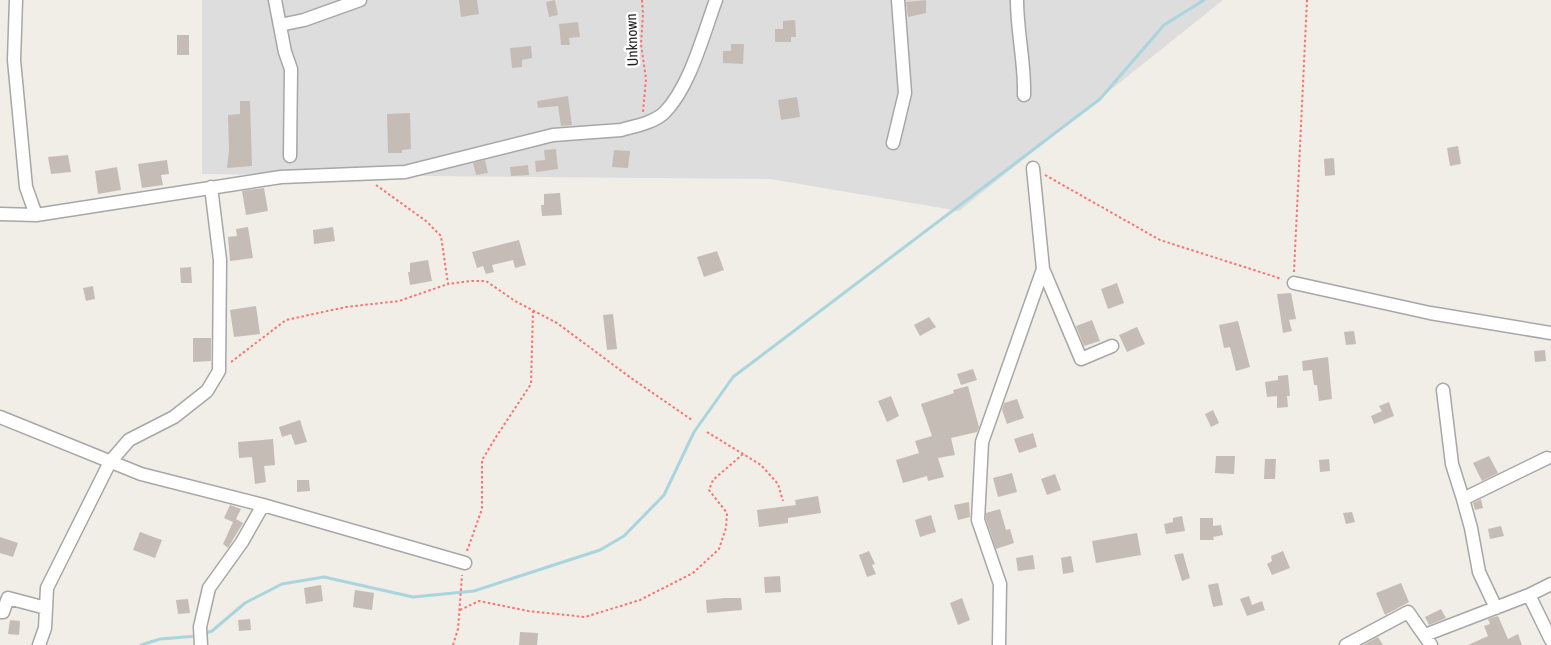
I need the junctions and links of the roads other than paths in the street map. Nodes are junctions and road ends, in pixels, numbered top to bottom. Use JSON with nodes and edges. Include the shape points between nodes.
{"nodes":[{"id":1,"x":16,"y":0,"type":"edge"},
{"id":2,"x":275,"y":0,"type":"edge"},
{"id":3,"x":360,"y":0,"type":"edge"},
{"id":4,"x":716,"y":0,"type":"edge"},
{"id":5,"x":898,"y":0,"type":"edge"},
{"id":6,"x":1017,"y":0,"type":"edge"},
{"id":7,"x":280,"y":25,"type":"junction"},
{"id":8,"x":1024,"y":96,"type":"dead end"},
{"id":9,"x":893,"y":143,"type":"dead end"},
{"id":10,"x":290,"y":156,"type":"dead end"},
{"id":11,"x":1033,"y":168,"type":"road end"},
{"id":12,"x":211,"y":187,"type":"junction"},
{"id":13,"x":0,"y":214,"type":"edge"},
{"id":14,"x":36,"y":215,"type":"junction"},
{"id":15,"x":1043,"y":269,"type":"junction"},
{"id":16,"x":1294,"y":283,"type":"road end"},
{"id":17,"x":1551,"y":333,"type":"edge"},
{"id":18,"x":1112,"y":346,"type":"dead end"},
{"id":19,"x":1443,"y":390,"type":"dead end"},
{"id":20,"x":0,"y":416,"type":"edge"},
{"id":21,"x":1547,"y":458,"type":"dead end"},
{"id":22,"x":110,"y":462,"type":"junction"},
{"id":23,"x":1463,"y":499,"type":"junction"},
{"id":24,"x":263,"y":505,"type":"junction"},
{"id":25,"x":465,"y":563,"type":"road end"},
{"id":26,"x":1551,"y":584,"type":"edge"},
{"id":27,"x":1529,"y":595,"type":"junction"},
{"id":28,"x":46,"y":608,"type":"junction"},
{"id":29,"x":1496,"y":608,"type":"junction"},
{"id":30,"x":0,"y":612,"type":"edge"},
{"id":31,"x":1428,"y":640,"type":"edge"},
{"id":32,"x":1551,"y":640,"type":"edge"},
{"id":33,"x":39,"y":645,"type":"edge"},
{"id":34,"x":201,"y":645,"type":"edge"},
{"id":35,"x":999,"y":645,"type":"edge"},
{"id":36,"x":1346,"y":645,"type":"edge"}],
"edges":[{"from":1,"to":14,"type":"street","via":[[14,60],[26,187]]},
{"from":2,"to":7,"type":"street"},
{"from":3,"to":7,"type":"street"},
{"from":4,"to":12,"type":"street","via":[[682,88],[663,113],[642,124],[621,130],[553,135],[405,172],[281,177]]},
{"from":5,"to":9,"type":"street","via":[[905,93]]},
{"from":6,"to":8,"type":"street"},
{"from":7,"to":10,"type":"street","via":[[291,69]]},
{"from":11,"to":15,"type":"street"},
{"from":12,"to":14,"type":"street"},
{"from":12,"to":22,"type":"street","via":[[220,260],[219,371],[207,391],[174,418],[128,440]]},
{"from":13,"to":14,"type":"street"},
{"from":15,"to":18,"type":"street","via":[[1081,359]]},
{"from":15,"to":35,"type":"street","via":[[982,442],[978,520],[1000,584]]},
{"from":16,"to":17,"type":"street","via":[[1430,313]]},
{"from":19,"to":23,"type":"street","via":[[1452,464]]},
{"from":20,"to":22,"type":"street"},
{"from":21,"to":23,"type":"street"},
{"from":22,"to":24,"type":"street","via":[[141,474]]},
{"from":22,"to":28,"type":"street","via":[[48,588]]},
{"from":23,"to":29,"type":"street","via":[[1472,528],[1479,572]]},
{"from":24,"to":25,"type":"street"},
{"from":24,"to":34,"type":"street","via":[[242,542],[209,588],[200,627]]},
{"from":26,"to":27,"type":"street"},
{"from":27,"to":29,"type":"street"},
{"from":27,"to":32,"type":"street"},
{"from":28,"to":30,"type":"street","via":[[8,598]]},
{"from":28,"to":33,"type":"street","via":[[45,628]]},
{"from":29,"to":31,"type":"street"},
{"from":31,"to":36,"type":"street","via":[[1408,612]]}]}
